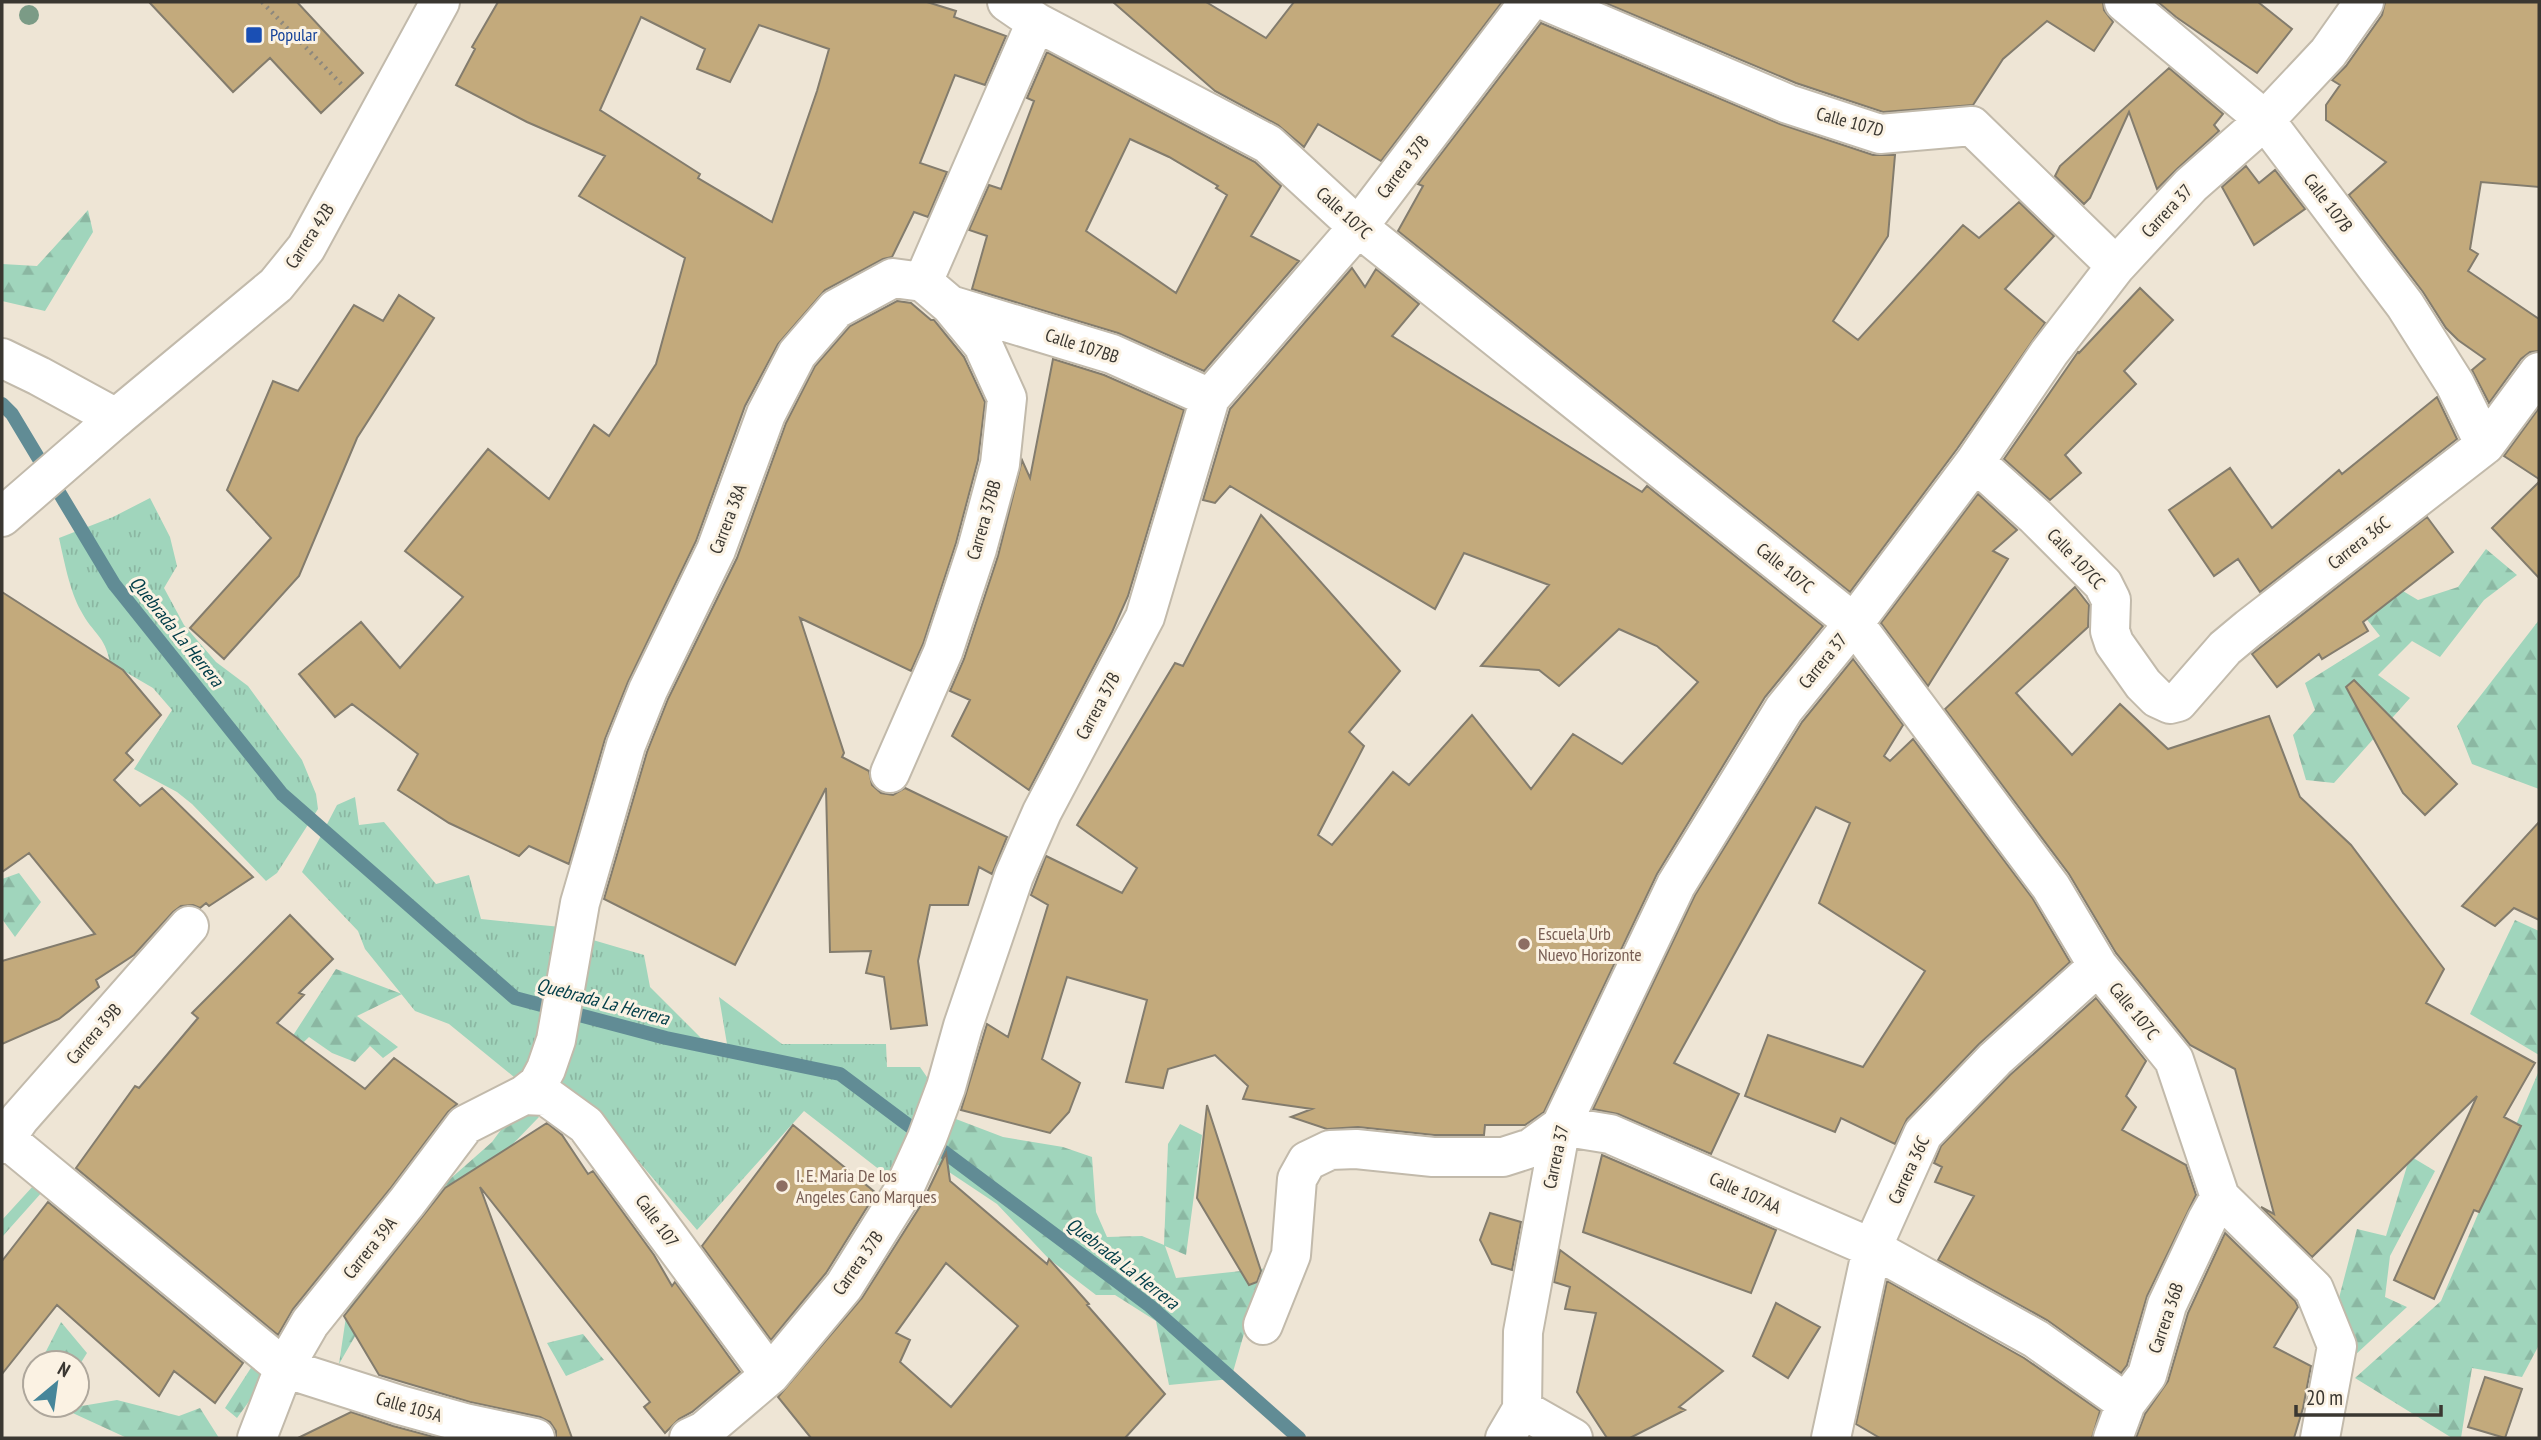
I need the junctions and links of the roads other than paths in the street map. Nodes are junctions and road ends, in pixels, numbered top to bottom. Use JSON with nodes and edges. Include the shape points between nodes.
{"nodes":[{"id":1,"x":440,"y":2,"type":"edge"},
{"id":2,"x":1529,"y":2,"type":"edge"},
{"id":3,"x":1548,"y":2,"type":"edge"},
{"id":4,"x":2124,"y":2,"type":"edge"},
{"id":5,"x":2364,"y":2,"type":"edge"},
{"id":6,"x":1021,"y":12,"type":"edge"},
{"id":7,"x":2264,"y":120,"type":"junction"},
{"id":8,"x":1358,"y":227,"type":"junction"},
{"id":9,"x":2116,"y":266,"type":"junction"},
{"id":10,"x":936,"y":294,"type":"junction"},
{"id":11,"x":2,"y":358,"type":"edge"},
{"id":12,"x":2539,"y":372,"type":"edge"},
{"id":13,"x":1210,"y":398,"type":"junction"},
{"id":14,"x":116,"y":418,"type":"junction"},
{"id":15,"x":2486,"y":445,"type":"junction"},
{"id":16,"x":1975,"y":461,"type":"junction"},
{"id":17,"x":2,"y":517,"type":"edge"},
{"id":18,"x":1854,"y":623,"type":"junction"},
{"id":19,"x":2170,"y":705,"type":"joint"},
{"id":20,"x":890,"y":773,"type":"dead end"},
{"id":21,"x":189,"y":926,"type":"dead end"},
{"id":22,"x":2098,"y":967,"type":"junction"},
{"id":23,"x":524,"y":1095,"type":"junction"},
{"id":24,"x":8,"y":1126,"type":"edge"},
{"id":25,"x":1560,"y":1126,"type":"junction"},
{"id":26,"x":2220,"y":1197,"type":"junction"},
{"id":27,"x":1872,"y":1248,"type":"junction"},
{"id":28,"x":1263,"y":1325,"type":"dead end"},
{"id":29,"x":284,"y":1368,"type":"junction"},
{"id":30,"x":770,"y":1375,"type":"junction"},
{"id":31,"x":2126,"y":1403,"type":"junction"},
{"id":32,"x":1513,"y":1424,"type":"edge"},
{"id":33,"x":696,"y":1435,"type":"edge"},
{"id":34,"x":257,"y":1438,"type":"edge"},
{"id":35,"x":535,"y":1438,"type":"edge"},
{"id":36,"x":1573,"y":1438,"type":"edge"},
{"id":37,"x":1831,"y":1438,"type":"edge"},
{"id":38,"x":2113,"y":1438,"type":"edge"},
{"id":39,"x":2320,"y":1438,"type":"edge"}],
"edges":[{"from":1,"to":14,"type":"street","name":"Carrera 42B","via":[[306,248],[276,285]]},
{"from":2,"to":8,"type":"street","name":"Carrera 37B"},
{"from":3,"to":9,"type":"street","name":"Calle 107D","via":[[1788,104],[1880,134],[1972,126]]},
{"from":4,"to":7,"type":"street","name":"Calle 107B"},
{"from":5,"to":7,"type":"street","name":"Carrera 37","via":[[2328,52]]},
{"from":6,"to":8,"type":"street","name":"Calle 107C","via":[[1268,144]]},
{"from":6,"to":10,"type":"street"},
{"from":7,"to":9,"type":"street","name":"Carrera 37","via":[[2191,185]]},
{"from":7,"to":15,"type":"street","name":"Calle 107B","via":[[2405,305],[2455,384]]},
{"from":8,"to":13,"type":"street","name":"Carrera 37B"},
{"from":8,"to":18,"type":"street","name":"Calle 107C"},
{"from":9,"to":16,"type":"street","name":"Carrera 37"},
{"from":10,"to":13,"type":"street","name":"Calle 107BB","via":[[1112,354]]},
{"from":10,"to":20,"type":"street","name":"Carrera 37BB","via":[[983,345],[1007,398],[1000,464],[977,549],[943,652]]},
{"from":10,"to":23,"type":"street","name":"Carrera 38A","via":[[893,278],[836,309],[797,354],[766,414],[716,550],[626,745],[580,903],[556,1040],[538,1084]]},
{"from":11,"to":14,"type":"street"},
{"from":12,"to":15,"type":"street","name":"Carrera 36C"},
{"from":13,"to":30,"type":"street","name":"Carrera 37B","via":[[1145,617],[1042,812],[1014,876],[922,1149],[897,1203],[857,1267]]},
{"from":14,"to":17,"type":"street","name":"Carrera 42B"},
{"from":15,"to":19,"type":"street","name":"Carrera 36C","via":[[2225,648],[2178,702]]},
{"from":16,"to":18,"type":"street","name":"Carrera 37"},
{"from":16,"to":19,"type":"street","name":"Calle 107CC","via":[[2103,584],[2111,600],[2110,631],[2115,643],[2143,684]]},
{"from":18,"to":22,"type":"street","name":"Calle 107C","via":[[2051,887]]},
{"from":18,"to":25,"type":"street","name":"Carrera 37","via":[[1784,709],[1676,885]]},
{"from":21,"to":24,"type":"street","name":"Carrera 39B"},
{"from":22,"to":26,"type":"street","name":"Calle 107C","via":[[2174,1060]]},
{"from":22,"to":27,"type":"street","name":"Carrera 36C","via":[[1995,1059],[1923,1135]]},
{"from":23,"to":29,"type":"street","name":"Carrera 39A","via":[[464,1125],[310,1323]]},
{"from":23,"to":30,"type":"street","name":"Calle 107","via":[[546,1096],[586,1125]]},
{"from":24,"to":29,"type":"street"},
{"from":25,"to":27,"type":"street","name":"Calle 107AA","via":[[1610,1134]]},
{"from":25,"to":28,"type":"street","via":[[1531,1148],[1503,1157],[1433,1157],[1356,1149],[1329,1150],[1307,1161],[1297,1179],[1291,1255]]},
{"from":25,"to":32,"type":"street","name":"Carrera 37","via":[[1523,1332]]},
{"from":26,"to":31,"type":"street","name":"Carrera 36B","via":[[2167,1305],[2147,1375]]},
{"from":26,"to":39,"type":"street","name":"Calle 107C","via":[[2314,1289],[2337,1346]]},
{"from":27,"to":31,"type":"street","name":"Calle 107AA","via":[[2036,1339]]},
{"from":27,"to":37,"type":"street","name":"Carrera 36C"},
{"from":29,"to":34,"type":"street","name":"Carrera 39A"},
{"from":29,"to":35,"type":"street","name":"Calle 105A","via":[[400,1405]]},
{"from":30,"to":33,"type":"street","name":"Carrera 37B"},
{"from":31,"to":38,"type":"street","name":"Carrera 36B"},
{"from":32,"to":36,"type":"street"}]}
